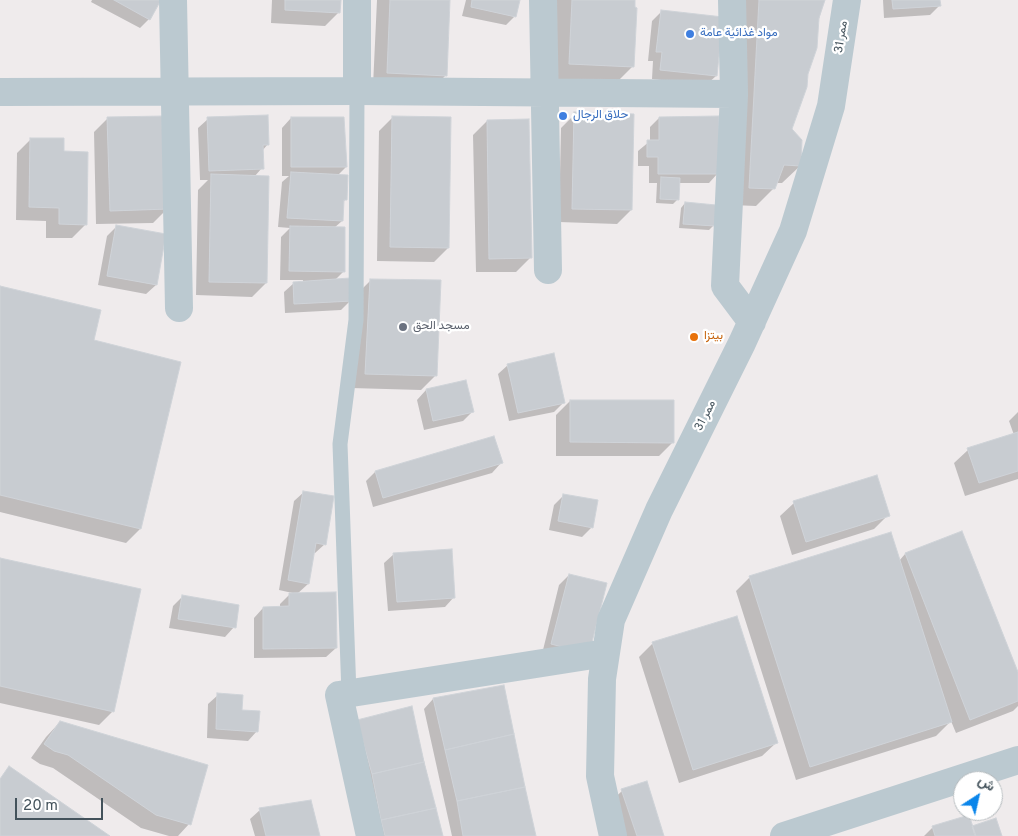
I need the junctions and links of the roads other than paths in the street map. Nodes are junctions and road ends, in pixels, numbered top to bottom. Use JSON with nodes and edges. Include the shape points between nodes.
{"nodes":[{"id":1,"x":173,"y":0,"type":"edge"},
{"id":2,"x":357,"y":0,"type":"edge"},
{"id":3,"x":543,"y":0,"type":"edge"},
{"id":4,"x":732,"y":0,"type":"edge"},
{"id":5,"x":847,"y":0,"type":"edge"},
{"id":6,"x":357,"y":91,"type":"junction"},
{"id":7,"x":0,"y":92,"type":"edge"},
{"id":8,"x":173,"y":93,"type":"junction"},
{"id":9,"x":544,"y":94,"type":"junction"},
{"id":10,"x":734,"y":94,"type":"junction"},
{"id":11,"x":548,"y":270,"type":"dead end"},
{"id":12,"x":179,"y":308,"type":"dead end"},
{"id":13,"x":752,"y":322,"type":"junction"},
{"id":14,"x":606,"y":653,"type":"junction"},
{"id":15,"x":350,"y":694,"type":"junction"},
{"id":16,"x":1018,"y":760,"type":"edge"},
{"id":17,"x":370,"y":836,"type":"edge"},
{"id":18,"x":613,"y":836,"type":"edge"},
{"id":19,"x":784,"y":836,"type":"edge"}],
"edges":[{"from":1,"to":8,"type":"street"},
{"from":2,"to":6,"type":"street"},
{"from":3,"to":9,"type":"street"},
{"from":4,"to":10,"type":"street"},
{"from":5,"to":13,"type":"street","name":"ممر 31","via":[[831,106],[792,231]]},
{"from":6,"to":8,"type":"street"},
{"from":6,"to":9,"type":"street"},
{"from":6,"to":15,"type":"lane","via":[[356,320],[340,444]]},
{"from":7,"to":8,"type":"street"},
{"from":8,"to":12,"type":"street"},
{"from":9,"to":10,"type":"street"},
{"from":9,"to":11,"type":"street"},
{"from":10,"to":13,"type":"street","via":[[724,286]]},
{"from":13,"to":14,"type":"street","name":"ممر 31","via":[[659,510],[611,620]]},
{"from":14,"to":15,"type":"street"},
{"from":14,"to":18,"type":"street","name":"ممر 31","via":[[602,679],[600,776]]},
{"from":15,"to":17,"type":"street","via":[[339,695]]},
{"from":16,"to":19,"type":"street"}]}
